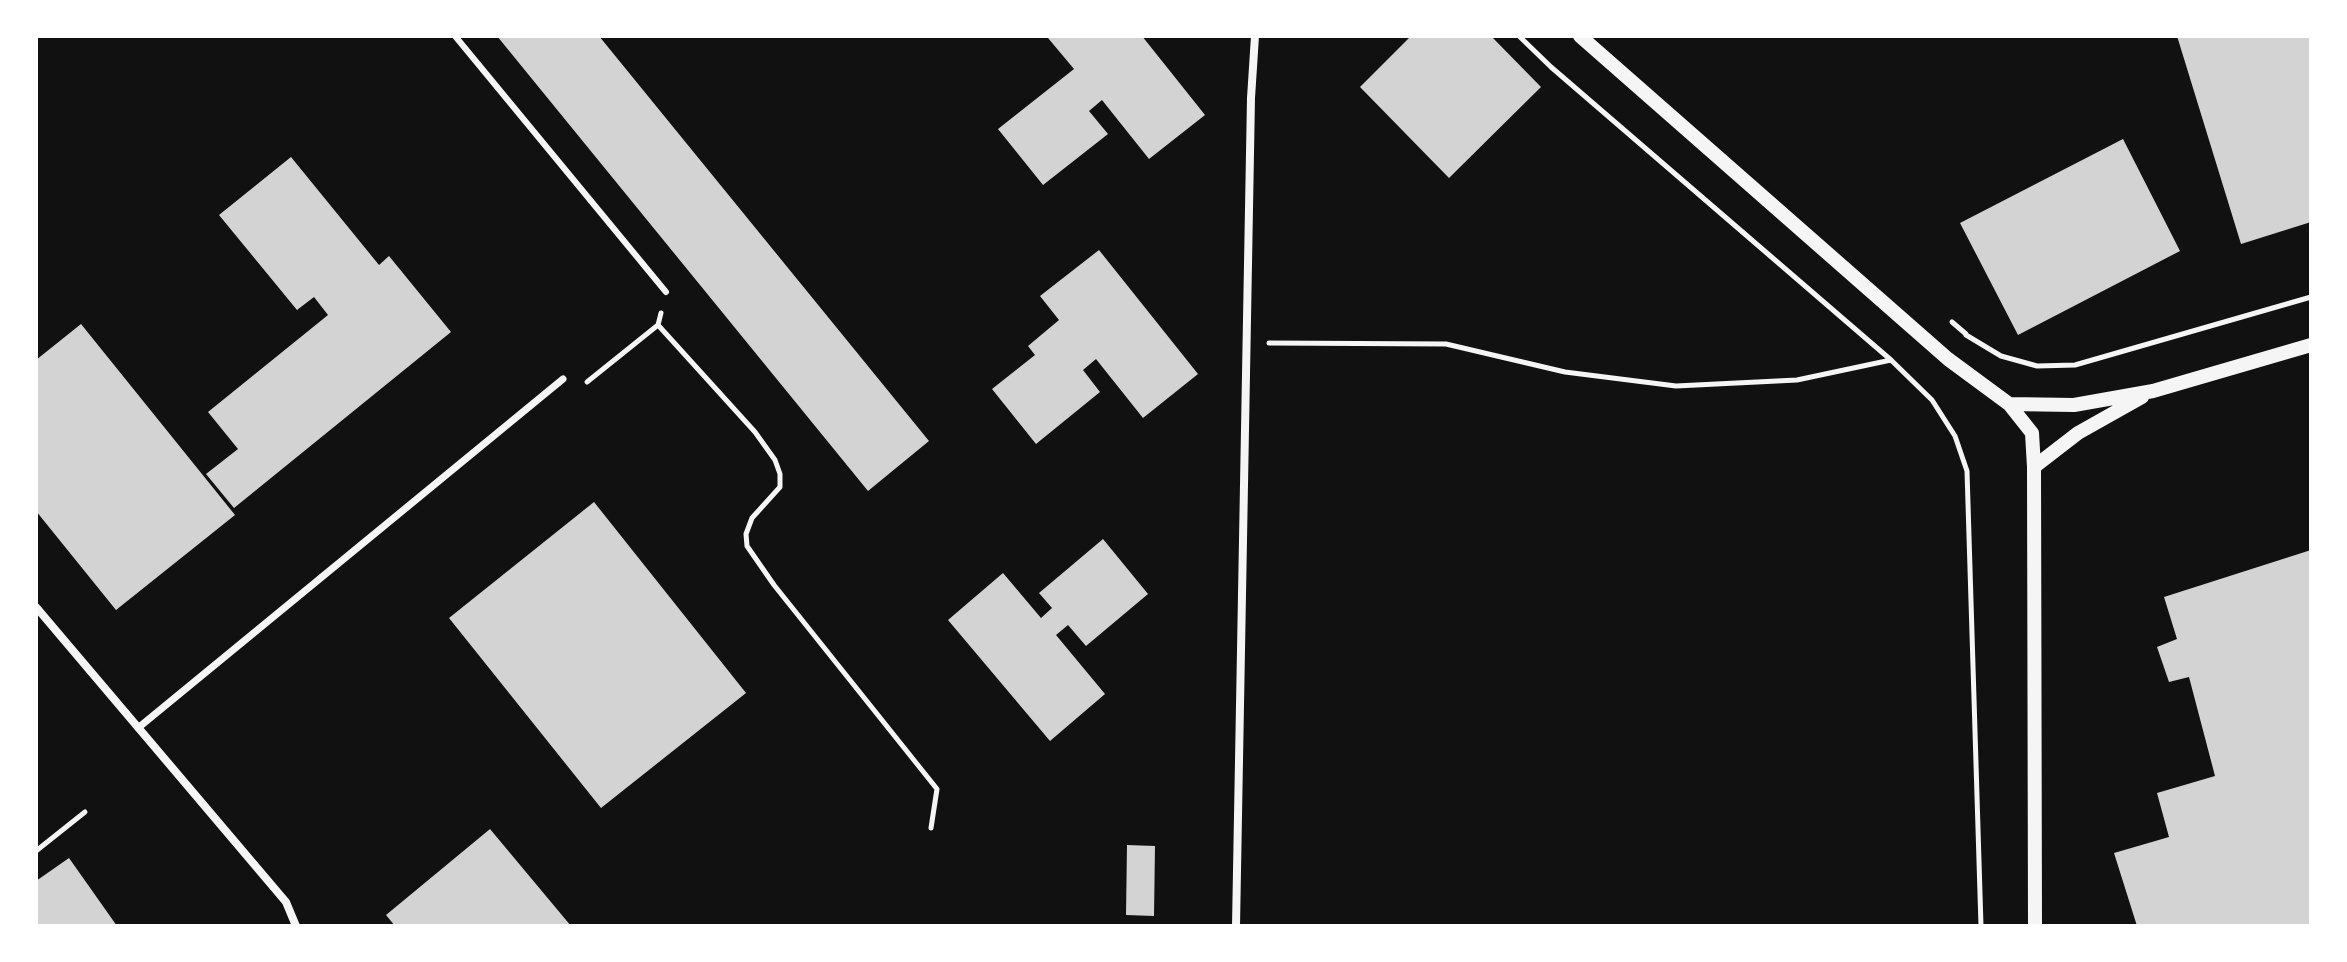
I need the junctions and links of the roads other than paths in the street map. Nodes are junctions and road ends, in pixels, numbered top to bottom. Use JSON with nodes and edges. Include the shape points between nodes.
{"nodes":[{"id":1,"x":455,"y":36,"type":"edge"},
{"id":2,"x":1255,"y":36,"type":"edge"},
{"id":3,"x":1583,"y":37,"type":"edge"},
{"id":4,"x":666,"y":292,"type":"road end"},
{"id":5,"x":2311,"y":345,"type":"edge"},
{"id":6,"x":563,"y":379,"type":"dead end"},
{"id":7,"x":2153,"y":391,"type":"junction"},
{"id":8,"x":2009,"y":404,"type":"junction"},
{"id":9,"x":2034,"y":467,"type":"junction"},
{"id":10,"x":36,"y":607,"type":"edge"},
{"id":11,"x":138,"y":728,"type":"junction"},
{"id":12,"x":296,"y":926,"type":"edge"},
{"id":13,"x":1236,"y":926,"type":"edge"},
{"id":14,"x":2035,"y":926,"type":"edge"}],
"edges":[{"from":1,"to":4,"type":"lane"},
{"from":2,"to":13,"type":"street"},
{"from":3,"to":8,"type":"street","via":[[1948,359]]},
{"from":5,"to":7,"type":"street"},
{"from":6,"to":11,"type":"street"},
{"from":7,"to":8,"type":"street","via":[[2074,405]]},
{"from":7,"to":9,"type":"street","via":[[2078,433]]},
{"from":8,"to":9,"type":"street","via":[[2032,433]]},
{"from":9,"to":14,"type":"street"},
{"from":10,"to":11,"type":"street"},
{"from":11,"to":12,"type":"street","via":[[286,902]]}]}
